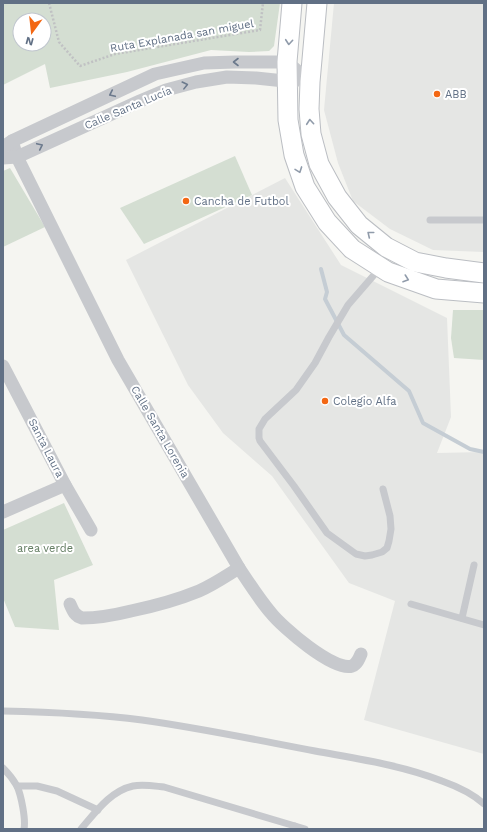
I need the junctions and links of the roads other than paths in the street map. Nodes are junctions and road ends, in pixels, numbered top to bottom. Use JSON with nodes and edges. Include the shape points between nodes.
{"nodes":[{"id":1,"x":292,"y":3,"type":"edge"},
{"id":2,"x":317,"y":3,"type":"edge"},
{"id":3,"x":287,"y":62,"type":"junction"},
{"id":4,"x":287,"y":81,"type":"junction"},
{"id":5,"x":310,"y":82,"type":"junction"},
{"id":6,"x":7,"y":144,"type":"edge"},
{"id":7,"x":17,"y":157,"type":"junction"},
{"id":8,"x":3,"y":158,"type":"edge"},
{"id":9,"x":430,"y":220,"type":"dead end"},
{"id":10,"x":484,"y":220,"type":"edge"},
{"id":11,"x":381,"y":268,"type":"junction"},
{"id":12,"x":484,"y":273,"type":"edge"},
{"id":13,"x":484,"y":293,"type":"edge"},
{"id":14,"x":3,"y":366,"type":"edge"},
{"id":15,"x":65,"y":485,"type":"junction"},
{"id":16,"x":383,"y":489,"type":"dead end"},
{"id":17,"x":3,"y":512,"type":"edge"},
{"id":18,"x":91,"y":530,"type":"dead end"},
{"id":19,"x":474,"y":565,"type":"dead end"},
{"id":20,"x":239,"y":568,"type":"junction"},
{"id":21,"x":70,"y":604,"type":"dead end"},
{"id":22,"x":410,"y":604,"type":"dead end"},
{"id":23,"x":462,"y":618,"type":"junction"},
{"id":24,"x":484,"y":625,"type":"edge"},
{"id":25,"x":361,"y":654,"type":"dead end"},
{"id":26,"x":3,"y":711,"type":"edge"},
{"id":27,"x":3,"y":768,"type":"edge"},
{"id":28,"x":17,"y":786,"type":"junction"},
{"id":29,"x":484,"y":804,"type":"edge"},
{"id":30,"x":98,"y":810,"type":"junction"},
{"id":31,"x":295,"y":827,"type":"edge"},
{"id":32,"x":24,"y":829,"type":"edge"},
{"id":33,"x":80,"y":829,"type":"edge"},
{"id":34,"x":305,"y":829,"type":"edge"}],
"edges":[{"from":1,"to":3,"type":"main road","one_way":true},
{"from":2,"to":5,"type":"main road"},
{"from":3,"to":4,"type":"main road"},
{"from":3,"to":5,"type":"street"},
{"from":3,"to":6,"type":"street","name":"Calle Santa Lucía","one_way":true,"via":[[204,62],[155,74]]},
{"from":4,"to":5,"type":"street","name":"Calle Santa Lucía"},
{"from":7,"to":4,"type":"street","name":"Calle Santa Lucía","one_way":true,"via":[[166,90],[227,77]]},
{"from":4,"to":11,"type":"main road","one_way":true,"via":[[288,120],[294,155],[305,187],[327,222],[352,249]]},
{"from":12,"to":5,"type":"main road","one_way":true,"via":[[415,262],[386,247],[359,225],[337,197],[319,164],[311,134]]},
{"from":6,"to":7,"type":"street","name":"Calle Santa Lorenia"},
{"from":7,"to":8,"type":"street","name":"Calle Santa Lucía"},
{"from":7,"to":20,"type":"street","name":"Calle Santa Lorenia","via":[[118,360]]},
{"from":9,"to":10,"type":"lane"},
{"from":11,"to":13,"type":"main road","one_way":true,"via":[[436,289]]},
{"from":11,"to":16,"type":"lane","via":[[348,305],[315,363],[296,390],[266,419],[259,429],[259,438],[327,533],[356,554],[372,555],[387,548],[391,529]]},
{"from":14,"to":15,"type":"street","name":"Santa Laura"},
{"from":15,"to":17,"type":"street"},
{"from":15,"to":18,"type":"street","name":"Santa Laura"},
{"from":19,"to":23,"type":"lane"},
{"from":20,"to":21,"type":"street","via":[[200,591],[154,607],[109,616],[82,618],[76,615]]},
{"from":20,"to":25,"type":"street","name":"Calle Santa Lorenia","via":[[272,615],[318,654],[346,667],[357,662]]},
{"from":22,"to":23,"type":"lane"},
{"from":23,"to":24,"type":"lane"},
{"from":26,"to":29,"type":"lane","via":[[83,714],[141,720],[392,765],[456,786]]},
{"from":27,"to":28,"type":"lane"},
{"from":28,"to":30,"type":"lane","via":[[37,786],[57,791]]},
{"from":28,"to":32,"type":"lane","via":[[22,804]]},
{"from":30,"to":31,"type":"lane","via":[[118,792],[133,786],[149,785],[164,787]]},
{"from":30,"to":33,"type":"lane"},
{"from":31,"to":34,"type":"lane"}]}
